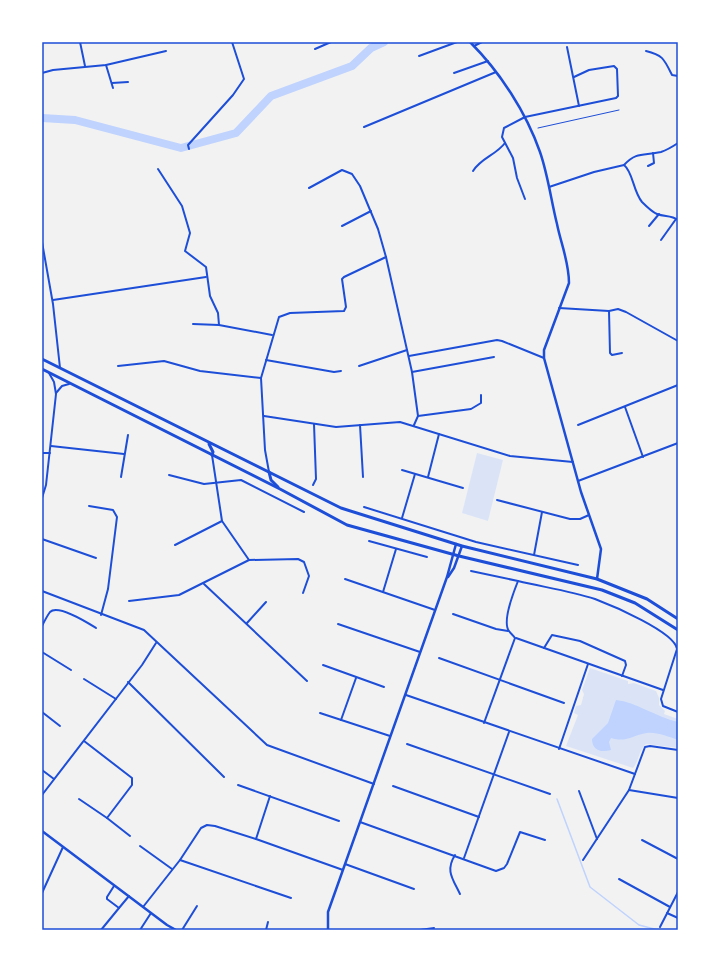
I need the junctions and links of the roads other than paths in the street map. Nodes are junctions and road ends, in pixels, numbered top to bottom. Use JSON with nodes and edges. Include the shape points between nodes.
{"nodes":[{"id":1,"x":80,"y":42,"type":"edge"},
{"id":2,"x":232,"y":42,"type":"edge"},
{"id":3,"x":331,"y":42,"type":"edge"},
{"id":4,"x":457,"y":42,"type":"edge"},
{"id":5,"x":470,"y":42,"type":"edge"},
{"id":6,"x":482,"y":42,"type":"edge"},
{"id":7,"x":474,"y":46,"type":"junction"},
{"id":8,"x":567,"y":47,"type":"dead end"},
{"id":9,"x":315,"y":49,"type":"dead end"},
{"id":10,"x":166,"y":51,"type":"dead end"},
{"id":11,"x":646,"y":51,"type":"dead end"},
{"id":12,"x":419,"y":56,"type":"dead end"},
{"id":13,"x":488,"y":61,"type":"junction"},
{"id":14,"x":106,"y":65,"type":"junction"},
{"id":15,"x":85,"y":66,"type":"junction"},
{"id":16,"x":496,"y":72,"type":"junction"},
{"id":17,"x":42,"y":73,"type":"edge"},
{"id":18,"x":454,"y":73,"type":"dead end"},
{"id":19,"x":678,"y":76,"type":"edge"},
{"id":20,"x":574,"y":77,"type":"junction"},
{"id":21,"x":128,"y":82,"type":"dead end"},
{"id":22,"x":112,"y":83,"type":"junction"},
{"id":23,"x":113,"y":88,"type":"dead end"},
{"id":24,"x":580,"y":106,"type":"junction"},
{"id":25,"x":619,"y":110,"type":"dead end"},
{"id":26,"x":525,"y":117,"type":"junction"},
{"id":27,"x":364,"y":127,"type":"dead end"},
{"id":28,"x":538,"y":128,"type":"dead end"},
{"id":29,"x":505,"y":143,"type":"junction"},
{"id":30,"x":678,"y":143,"type":"edge"},
{"id":31,"x":189,"y":149,"type":"dead end"},
{"id":32,"x":653,"y":152,"type":"junction"},
{"id":33,"x":624,"y":166,"type":"junction"},
{"id":34,"x":648,"y":166,"type":"dead end"},
{"id":35,"x":158,"y":170,"type":"dead end"},
{"id":36,"x":473,"y":171,"type":"dead end"},
{"id":37,"x":309,"y":188,"type":"dead end"},
{"id":38,"x":548,"y":188,"type":"junction"},
{"id":39,"x":525,"y":199,"type":"dead end"},
{"id":40,"x":371,"y":212,"type":"junction"},
{"id":41,"x":658,"y":214,"type":"junction"},
{"id":42,"x":677,"y":219,"type":"edge"},
{"id":43,"x":342,"y":226,"type":"dead end"},
{"id":44,"x":648,"y":226,"type":"dead end"},
{"id":45,"x":661,"y":240,"type":"dead end"},
{"id":46,"x":42,"y":242,"type":"edge"},
{"id":47,"x":386,"y":257,"type":"junction"},
{"id":48,"x":206,"y":277,"type":"junction"},
{"id":49,"x":53,"y":300,"type":"junction"},
{"id":50,"x":559,"y":308,"type":"junction"},
{"id":51,"x":609,"y":311,"type":"junction"},
{"id":52,"x":193,"y":324,"type":"dead end"},
{"id":53,"x":219,"y":325,"type":"junction"},
{"id":54,"x":272,"y":335,"type":"junction"},
{"id":55,"x":678,"y":341,"type":"edge"},
{"id":56,"x":407,"y":350,"type":"junction"},
{"id":57,"x":622,"y":353,"type":"dead end"},
{"id":58,"x":409,"y":356,"type":"junction"},
{"id":59,"x":494,"y":357,"type":"dead end"},
{"id":60,"x":544,"y":358,"type":"junction"},
{"id":61,"x":42,"y":359,"type":"edge"},
{"id":62,"x":266,"y":360,"type":"junction"},
{"id":63,"x":118,"y":366,"type":"dead end"},
{"id":64,"x":359,"y":366,"type":"dead end"},
{"id":65,"x":42,"y":369,"type":"edge"},
{"id":66,"x":60,"y":369,"type":"junction"},
{"id":67,"x":341,"y":371,"type":"dead end"},
{"id":68,"x":412,"y":372,"type":"junction"},
{"id":69,"x":50,"y":373,"type":"junction"},
{"id":70,"x":261,"y":378,"type":"junction"},
{"id":71,"x":69,"y":384,"type":"junction"},
{"id":72,"x":678,"y":385,"type":"edge"},
{"id":73,"x":56,"y":394,"type":"junction"},
{"id":74,"x":481,"y":395,"type":"dead end"},
{"id":75,"x":625,"y":407,"type":"junction"},
{"id":76,"x":264,"y":416,"type":"junction"},
{"id":77,"x":418,"y":416,"type":"junction"},
{"id":78,"x":314,"y":424,"type":"junction"},
{"id":79,"x":360,"y":425,"type":"junction"},
{"id":80,"x":414,"y":425,"type":"junction"},
{"id":81,"x":578,"y":425,"type":"dead end"},
{"id":82,"x":439,"y":434,"type":"junction"},
{"id":83,"x":128,"y":436,"type":"dead end"},
{"id":84,"x":208,"y":442,"type":"junction"},
{"id":85,"x":678,"y":443,"type":"edge"},
{"id":86,"x":51,"y":446,"type":"junction"},
{"id":87,"x":42,"y":453,"type":"edge"},
{"id":88,"x":50,"y":453,"type":"junction"},
{"id":89,"x":124,"y":454,"type":"junction"},
{"id":90,"x":212,"y":456,"type":"junction"},
{"id":91,"x":643,"y":457,"type":"junction"},
{"id":92,"x":573,"y":462,"type":"junction"},
{"id":93,"x":402,"y":470,"type":"dead end"},
{"id":94,"x":269,"y":472,"type":"junction"},
{"id":95,"x":415,"y":474,"type":"junction"},
{"id":96,"x":169,"y":476,"type":"dead end"},
{"id":97,"x":122,"y":477,"type":"dead end"},
{"id":98,"x":363,"y":477,"type":"dead end"},
{"id":99,"x":428,"y":477,"type":"junction"},
{"id":100,"x":578,"y":481,"type":"junction"},
{"id":101,"x":215,"y":484,"type":"junction"},
{"id":102,"x":312,"y":485,"type":"dead end"},
{"id":103,"x":463,"y":488,"type":"dead end"},
{"id":104,"x":280,"y":489,"type":"junction"},
{"id":105,"x":42,"y":498,"type":"edge"},
{"id":106,"x":497,"y":500,"type":"dead end"},
{"id":107,"x":89,"y":506,"type":"dead end"},
{"id":108,"x":364,"y":508,"type":"dead end"},
{"id":109,"x":304,"y":512,"type":"dead end"},
{"id":110,"x":542,"y":512,"type":"junction"},
{"id":111,"x":589,"y":515,"type":"junction"},
{"id":112,"x":402,"y":518,"type":"junction"},
{"id":113,"x":222,"y":521,"type":"junction"},
{"id":114,"x":42,"y":539,"type":"edge"},
{"id":115,"x":369,"y":541,"type":"dead end"},
{"id":116,"x":456,"y":544,"type":"junction"},
{"id":117,"x":175,"y":545,"type":"dead end"},
{"id":118,"x":462,"y":546,"type":"junction"},
{"id":119,"x":396,"y":549,"type":"junction"},
{"id":120,"x":452,"y":555,"type":"junction"},
{"id":121,"x":534,"y":555,"type":"junction"},
{"id":122,"x":459,"y":556,"type":"junction"},
{"id":123,"x":427,"y":557,"type":"dead end"},
{"id":124,"x":96,"y":558,"type":"dead end"},
{"id":125,"x":248,"y":560,"type":"junction"},
{"id":126,"x":578,"y":565,"type":"dead end"},
{"id":127,"x":471,"y":571,"type":"dead end"},
{"id":128,"x":447,"y":577,"type":"junction"},
{"id":129,"x":345,"y":578,"type":"dead end"},
{"id":130,"x":597,"y":579,"type":"junction"},
{"id":131,"x":518,"y":581,"type":"junction"},
{"id":132,"x":204,"y":584,"type":"junction"},
{"id":133,"x":42,"y":591,"type":"edge"},
{"id":134,"x":383,"y":592,"type":"junction"},
{"id":135,"x":303,"y":593,"type":"dead end"},
{"id":136,"x":129,"y":601,"type":"dead end"},
{"id":137,"x":266,"y":602,"type":"dead end"},
{"id":138,"x":436,"y":610,"type":"junction"},
{"id":139,"x":452,"y":614,"type":"dead end"},
{"id":140,"x":102,"y":615,"type":"junction"},
{"id":141,"x":678,"y":619,"type":"edge"},
{"id":142,"x":247,"y":623,"type":"junction"},
{"id":143,"x":338,"y":624,"type":"dead end"},
{"id":144,"x":42,"y":626,"type":"edge"},
{"id":145,"x":96,"y":628,"type":"dead end"},
{"id":146,"x":678,"y":630,"type":"edge"},
{"id":147,"x":508,"y":631,"type":"junction"},
{"id":148,"x":515,"y":638,"type":"junction"},
{"id":149,"x":156,"y":643,"type":"junction"},
{"id":150,"x":544,"y":648,"type":"junction"},
{"id":151,"x":42,"y":652,"type":"edge"},
{"id":152,"x":420,"y":652,"type":"junction"},
{"id":153,"x":439,"y":658,"type":"dead end"},
{"id":154,"x":588,"y":664,"type":"junction"},
{"id":155,"x":323,"y":665,"type":"dead end"},
{"id":156,"x":71,"y":670,"type":"dead end"},
{"id":157,"x":622,"y":676,"type":"junction"},
{"id":158,"x":356,"y":678,"type":"junction"},
{"id":159,"x":84,"y":679,"type":"dead end"},
{"id":160,"x":307,"y":681,"type":"dead end"},
{"id":161,"x":500,"y":681,"type":"junction"},
{"id":162,"x":128,"y":682,"type":"junction"},
{"id":163,"x":384,"y":687,"type":"dead end"},
{"id":164,"x":664,"y":690,"type":"junction"},
{"id":165,"x":406,"y":695,"type":"junction"},
{"id":166,"x":116,"y":699,"type":"junction"},
{"id":167,"x":564,"y":704,"type":"dead end"},
{"id":168,"x":42,"y":712,"type":"edge"},
{"id":169,"x":678,"y":712,"type":"edge"},
{"id":170,"x":320,"y":713,"type":"dead end"},
{"id":171,"x":341,"y":720,"type":"junction"},
{"id":172,"x":484,"y":723,"type":"junction"},
{"id":173,"x":60,"y":726,"type":"dead end"},
{"id":174,"x":509,"y":732,"type":"junction"},
{"id":175,"x":390,"y":736,"type":"junction"},
{"id":176,"x":84,"y":741,"type":"junction"},
{"id":177,"x":407,"y":744,"type":"dead end"},
{"id":178,"x":559,"y":749,"type":"junction"},
{"id":179,"x":678,"y":750,"type":"edge"},
{"id":180,"x":42,"y":770,"type":"edge"},
{"id":181,"x":635,"y":774,"type":"junction"},
{"id":182,"x":493,"y":775,"type":"junction"},
{"id":183,"x":224,"y":777,"type":"dead end"},
{"id":184,"x":54,"y":779,"type":"junction"},
{"id":185,"x":374,"y":784,"type":"junction"},
{"id":186,"x":238,"y":786,"type":"dead end"},
{"id":187,"x":393,"y":786,"type":"dead end"},
{"id":188,"x":629,"y":790,"type":"junction"},
{"id":189,"x":579,"y":791,"type":"dead end"},
{"id":190,"x":550,"y":794,"type":"dead end"},
{"id":191,"x":42,"y":795,"type":"edge"},
{"id":192,"x":270,"y":796,"type":"junction"},
{"id":193,"x":678,"y":798,"type":"edge"},
{"id":194,"x":79,"y":799,"type":"dead end"},
{"id":195,"x":479,"y":816,"type":"junction"},
{"id":196,"x":107,"y":818,"type":"junction"},
{"id":197,"x":339,"y":821,"type":"dead end"},
{"id":198,"x":360,"y":822,"type":"junction"},
{"id":199,"x":42,"y":831,"type":"edge"},
{"id":200,"x":130,"y":836,"type":"dead end"},
{"id":201,"x":256,"y":839,"type":"junction"},
{"id":202,"x":597,"y":839,"type":"junction"},
{"id":203,"x":545,"y":840,"type":"dead end"},
{"id":204,"x":642,"y":840,"type":"dead end"},
{"id":205,"x":140,"y":846,"type":"dead end"},
{"id":206,"x":63,"y":847,"type":"junction"},
{"id":207,"x":454,"y":855,"type":"junction"},
{"id":208,"x":464,"y":858,"type":"junction"},
{"id":209,"x":678,"y":859,"type":"edge"},
{"id":210,"x":180,"y":860,"type":"junction"},
{"id":211,"x":583,"y":860,"type":"dead end"},
{"id":212,"x":345,"y":864,"type":"junction"},
{"id":213,"x":172,"y":869,"type":"junction"},
{"id":214,"x":343,"y":870,"type":"junction"},
{"id":215,"x":619,"y":879,"type":"dead end"},
{"id":216,"x":114,"y":886,"type":"junction"},
{"id":217,"x":414,"y":889,"type":"dead end"},
{"id":218,"x":678,"y":892,"type":"edge"},
{"id":219,"x":42,"y":893,"type":"edge"},
{"id":220,"x":460,"y":894,"type":"dead end"},
{"id":221,"x":129,"y":896,"type":"junction"},
{"id":222,"x":291,"y":898,"type":"dead end"},
{"id":223,"x":197,"y":906,"type":"dead end"},
{"id":224,"x":143,"y":907,"type":"junction"},
{"id":225,"x":670,"y":907,"type":"junction"},
{"id":226,"x":119,"y":908,"type":"junction"},
{"id":227,"x":150,"y":913,"type":"junction"},
{"id":228,"x":667,"y":913,"type":"junction"},
{"id":229,"x":678,"y":918,"type":"edge"},
{"id":230,"x":268,"y":922,"type":"dead end"},
{"id":231,"x":660,"y":927,"type":"dead end"},
{"id":232,"x":434,"y":928,"type":"dead end"},
{"id":233,"x":101,"y":930,"type":"edge"},
{"id":234,"x":140,"y":930,"type":"edge"},
{"id":235,"x":176,"y":930,"type":"edge"},
{"id":236,"x":182,"y":930,"type":"edge"},
{"id":237,"x":266,"y":930,"type":"edge"},
{"id":238,"x":328,"y":930,"type":"edge"},
{"id":239,"x":420,"y":930,"type":"edge"}],
"edges":[{"from":1,"to":15,"type":"street"},
{"from":2,"to":31,"type":"street","via":[[244,78],[188,145]]},
{"from":3,"to":9,"type":"street"},
{"from":4,"to":12,"type":"street"},
{"from":5,"to":7,"type":"street"},
{"from":6,"to":7,"type":"street"},
{"from":7,"to":13,"type":"street"},
{"from":8,"to":20,"type":"street"},
{"from":10,"to":14,"type":"street"},
{"from":11,"to":19,"type":"street","via":[[659,54],[672,75]]},
{"from":13,"to":16,"type":"street"},
{"from":13,"to":18,"type":"street"},
{"from":14,"to":15,"type":"street"},
{"from":14,"to":22,"type":"street"},
{"from":15,"to":17,"type":"street"},
{"from":16,"to":26,"type":"street"},
{"from":16,"to":27,"type":"street"},
{"from":20,"to":24,"type":"street"},
{"from":20,"to":24,"type":"street","via":[[589,70],[614,66],[617,69],[618,96]]},
{"from":21,"to":22,"type":"street"},
{"from":22,"to":23,"type":"street"},
{"from":24,"to":26,"type":"street"},
{"from":25,"to":28,"type":"lane"},
{"from":26,"to":29,"type":"street","via":[[502,129]]},
{"from":26,"to":38,"type":"street","via":[[541,154]]},
{"from":29,"to":36,"type":"street","via":[[480,162]]},
{"from":29,"to":39,"type":"street","via":[[513,158]]},
{"from":30,"to":32,"type":"street","via":[[667,150]]},
{"from":32,"to":33,"type":"street","via":[[641,153],[628,160]]},
{"from":32,"to":34,"type":"street","via":[[654,163]]},
{"from":33,"to":38,"type":"street","via":[[609,168]]},
{"from":33,"to":41,"type":"street","via":[[629,172],[638,197]]},
{"from":35,"to":48,"type":"street","via":[[182,206],[190,232],[185,251],[202,263],[206,268]]},
{"from":37,"to":40,"type":"street","via":[[342,170],[352,174],[356,179]]},
{"from":38,"to":50,"type":"street","via":[[569,274],[569,283]]},
{"from":40,"to":43,"type":"street"},
{"from":40,"to":47,"type":"street"},
{"from":41,"to":42,"type":"street","via":[[670,215]]},
{"from":41,"to":44,"type":"street"},
{"from":42,"to":45,"type":"street"},
{"from":46,"to":49,"type":"street"},
{"from":47,"to":54,"type":"street","via":[[342,279],[346,307],[344,311],[283,314],[275,324]]},
{"from":47,"to":56,"type":"street"},
{"from":48,"to":49,"type":"street"},
{"from":48,"to":53,"type":"street","via":[[210,296],[218,313]]},
{"from":49,"to":66,"type":"street"},
{"from":50,"to":51,"type":"street"},
{"from":50,"to":60,"type":"street","via":[[544,350]]},
{"from":51,"to":55,"type":"street","via":[[618,309],[626,312]]},
{"from":51,"to":57,"type":"street","via":[[610,353]]},
{"from":52,"to":53,"type":"street"},
{"from":53,"to":54,"type":"street"},
{"from":54,"to":62,"type":"street"},
{"from":56,"to":58,"type":"street"},
{"from":56,"to":64,"type":"street"},
{"from":58,"to":60,"type":"street","via":[[496,340]]},
{"from":58,"to":68,"type":"street"},
{"from":59,"to":68,"type":"street"},
{"from":60,"to":92,"type":"street"},
{"from":61,"to":66,"type":"main road"},
{"from":62,"to":67,"type":"street","via":[[334,372]]},
{"from":62,"to":70,"type":"street"},
{"from":63,"to":70,"type":"street","via":[[164,361],[200,371]]},
{"from":65,"to":69,"type":"main road"},
{"from":66,"to":84,"type":"main road"},
{"from":68,"to":77,"type":"street"},
{"from":69,"to":71,"type":"main road"},
{"from":69,"to":73,"type":"street"},
{"from":70,"to":76,"type":"street"},
{"from":71,"to":73,"type":"street","via":[[62,386]]},
{"from":71,"to":90,"type":"main road"},
{"from":72,"to":75,"type":"street"},
{"from":73,"to":86,"type":"street"},
{"from":74,"to":77,"type":"street","via":[[481,403],[471,408]]},
{"from":75,"to":81,"type":"street"},
{"from":75,"to":91,"type":"street"},
{"from":76,"to":78,"type":"street"},
{"from":76,"to":94,"type":"street","via":[[265,450]]},
{"from":77,"to":80,"type":"street"},
{"from":78,"to":79,"type":"street","via":[[336,427]]},
{"from":78,"to":102,"type":"street","via":[[316,479]]},
{"from":79,"to":80,"type":"street","via":[[396,421]]},
{"from":79,"to":98,"type":"street"},
{"from":80,"to":82,"type":"street"},
{"from":82,"to":92,"type":"street","via":[[510,456]]},
{"from":82,"to":99,"type":"street"},
{"from":83,"to":89,"type":"street"},
{"from":84,"to":90,"type":"main road","via":[[213,450]]},
{"from":84,"to":94,"type":"main road"},
{"from":85,"to":91,"type":"street"},
{"from":86,"to":88,"type":"street"},
{"from":86,"to":89,"type":"street"},
{"from":87,"to":88,"type":"street"},
{"from":88,"to":105,"type":"street"},
{"from":89,"to":97,"type":"street"},
{"from":90,"to":101,"type":"street"},
{"from":90,"to":104,"type":"main road"},
{"from":91,"to":100,"type":"street"},
{"from":92,"to":100,"type":"street"},
{"from":93,"to":95,"type":"street"},
{"from":94,"to":104,"type":"main road","via":[[271,480]]},
{"from":94,"to":116,"type":"main road","via":[[341,508]]},
{"from":95,"to":99,"type":"street"},
{"from":95,"to":112,"type":"street"},
{"from":96,"to":101,"type":"street"},
{"from":99,"to":103,"type":"street"},
{"from":100,"to":111,"type":"street"},
{"from":101,"to":109,"type":"street","via":[[241,480]]},
{"from":101,"to":113,"type":"street"},
{"from":104,"to":120,"type":"main road","via":[[347,525]]},
{"from":106,"to":110,"type":"street"},
{"from":107,"to":140,"type":"street","via":[[114,510],[117,517]]},
{"from":108,"to":112,"type":"street"},
{"from":110,"to":111,"type":"street","via":[[576,520]]},
{"from":110,"to":121,"type":"street"},
{"from":111,"to":130,"type":"street","via":[[602,551]]},
{"from":112,"to":121,"type":"street","via":[[476,542]]},
{"from":113,"to":117,"type":"street"},
{"from":113,"to":125,"type":"street"},
{"from":114,"to":124,"type":"street"},
{"from":115,"to":119,"type":"street"},
{"from":116,"to":118,"type":"main road"},
{"from":116,"to":120,"type":"street"},
{"from":118,"to":122,"type":"street"},
{"from":118,"to":130,"type":"main road"},
{"from":119,"to":123,"type":"street"},
{"from":119,"to":134,"type":"street"},
{"from":120,"to":122,"type":"main road"},
{"from":120,"to":128,"type":"street"},
{"from":121,"to":126,"type":"street"},
{"from":122,"to":128,"type":"street"},
{"from":122,"to":146,"type":"main road","via":[[602,590],[640,606]]},
{"from":125,"to":132,"type":"street"},
{"from":125,"to":135,"type":"street","via":[[298,559],[304,562],[310,576]]},
{"from":127,"to":131,"type":"street"},
{"from":128,"to":138,"type":"street"},
{"from":129,"to":134,"type":"street"},
{"from":130,"to":141,"type":"main road","via":[[647,599]]},
{"from":131,"to":147,"type":"street","via":[[509,609]]},
{"from":131,"to":164,"type":"street","via":[[595,600],[657,628],[675,642],[677,649]]},
{"from":132,"to":136,"type":"street","via":[[179,596]]},
{"from":132,"to":142,"type":"street"},
{"from":133,"to":140,"type":"street"},
{"from":134,"to":138,"type":"street"},
{"from":137,"to":142,"type":"street"},
{"from":138,"to":152,"type":"street"},
{"from":139,"to":147,"type":"street"},
{"from":140,"to":149,"type":"street","via":[[144,630]]},
{"from":142,"to":160,"type":"street"},
{"from":143,"to":152,"type":"street"},
{"from":144,"to":145,"type":"street","via":[[50,612],[62,610]]},
{"from":147,"to":148,"type":"street"},
{"from":148,"to":150,"type":"street"},
{"from":148,"to":161,"type":"street"},
{"from":149,"to":162,"type":"street"},
{"from":149,"to":185,"type":"street","via":[[267,745]]},
{"from":150,"to":154,"type":"street"},
{"from":150,"to":157,"type":"street","via":[[552,635],[597,648],[625,661]]},
{"from":151,"to":156,"type":"street"},
{"from":152,"to":165,"type":"street"},
{"from":153,"to":161,"type":"street"},
{"from":154,"to":157,"type":"street"},
{"from":154,"to":178,"type":"street"},
{"from":155,"to":158,"type":"street"},
{"from":157,"to":164,"type":"street"},
{"from":158,"to":163,"type":"street"},
{"from":158,"to":171,"type":"street"},
{"from":159,"to":166,"type":"street"},
{"from":161,"to":167,"type":"street"},
{"from":161,"to":172,"type":"street"},
{"from":162,"to":166,"type":"street"},
{"from":162,"to":183,"type":"street"},
{"from":164,"to":169,"type":"street","via":[[661,702],[666,708]]},
{"from":165,"to":172,"type":"street"},
{"from":165,"to":175,"type":"street"},
{"from":166,"to":176,"type":"street"},
{"from":168,"to":173,"type":"street"},
{"from":170,"to":171,"type":"street"},
{"from":171,"to":175,"type":"street"},
{"from":172,"to":174,"type":"street"},
{"from":174,"to":178,"type":"street"},
{"from":174,"to":182,"type":"street"},
{"from":175,"to":185,"type":"street"},
{"from":176,"to":184,"type":"street"},
{"from":176,"to":196,"type":"street","via":[[133,780]]},
{"from":177,"to":182,"type":"street"},
{"from":178,"to":181,"type":"street"},
{"from":179,"to":181,"type":"street","via":[[645,747]]},
{"from":180,"to":184,"type":"street"},
{"from":181,"to":188,"type":"street"},
{"from":182,"to":190,"type":"street"},
{"from":182,"to":195,"type":"street"},
{"from":184,"to":191,"type":"street"},
{"from":185,"to":198,"type":"street"},
{"from":186,"to":192,"type":"street"},
{"from":187,"to":195,"type":"street"},
{"from":188,"to":193,"type":"street"},
{"from":188,"to":202,"type":"street"},
{"from":189,"to":202,"type":"street"},
{"from":192,"to":197,"type":"street"},
{"from":192,"to":201,"type":"street"},
{"from":194,"to":196,"type":"street"},
{"from":195,"to":208,"type":"street"},
{"from":196,"to":200,"type":"street"},
{"from":198,"to":207,"type":"street"},
{"from":198,"to":212,"type":"street"},
{"from":199,"to":206,"type":"street"},
{"from":201,"to":210,"type":"street","via":[[207,825],[201,828]]},
{"from":201,"to":214,"type":"street"},
{"from":202,"to":211,"type":"street"},
{"from":203,"to":208,"type":"street","via":[[520,832],[507,864],[496,871]]},
{"from":204,"to":209,"type":"street"},
{"from":205,"to":213,"type":"street"},
{"from":206,"to":216,"type":"street"},
{"from":206,"to":219,"type":"street"},
{"from":207,"to":208,"type":"street"},
{"from":207,"to":220,"type":"street","via":[[449,870]]},
{"from":210,"to":213,"type":"street"},
{"from":210,"to":222,"type":"street"},
{"from":212,"to":214,"type":"street"},
{"from":212,"to":217,"type":"street"},
{"from":213,"to":224,"type":"street"},
{"from":214,"to":238,"type":"street","via":[[328,912]]},
{"from":215,"to":225,"type":"street"},
{"from":216,"to":221,"type":"street"},
{"from":216,"to":226,"type":"street","via":[[106,897]]},
{"from":218,"to":225,"type":"street"},
{"from":221,"to":224,"type":"street"},
{"from":221,"to":226,"type":"street"},
{"from":223,"to":236,"type":"street"},
{"from":224,"to":227,"type":"street"},
{"from":225,"to":228,"type":"street"},
{"from":226,"to":233,"type":"street"},
{"from":227,"to":234,"type":"street"},
{"from":227,"to":235,"type":"street"},
{"from":228,"to":229,"type":"street"},
{"from":228,"to":231,"type":"street"},
{"from":230,"to":237,"type":"street"},
{"from":232,"to":239,"type":"street"}]}
